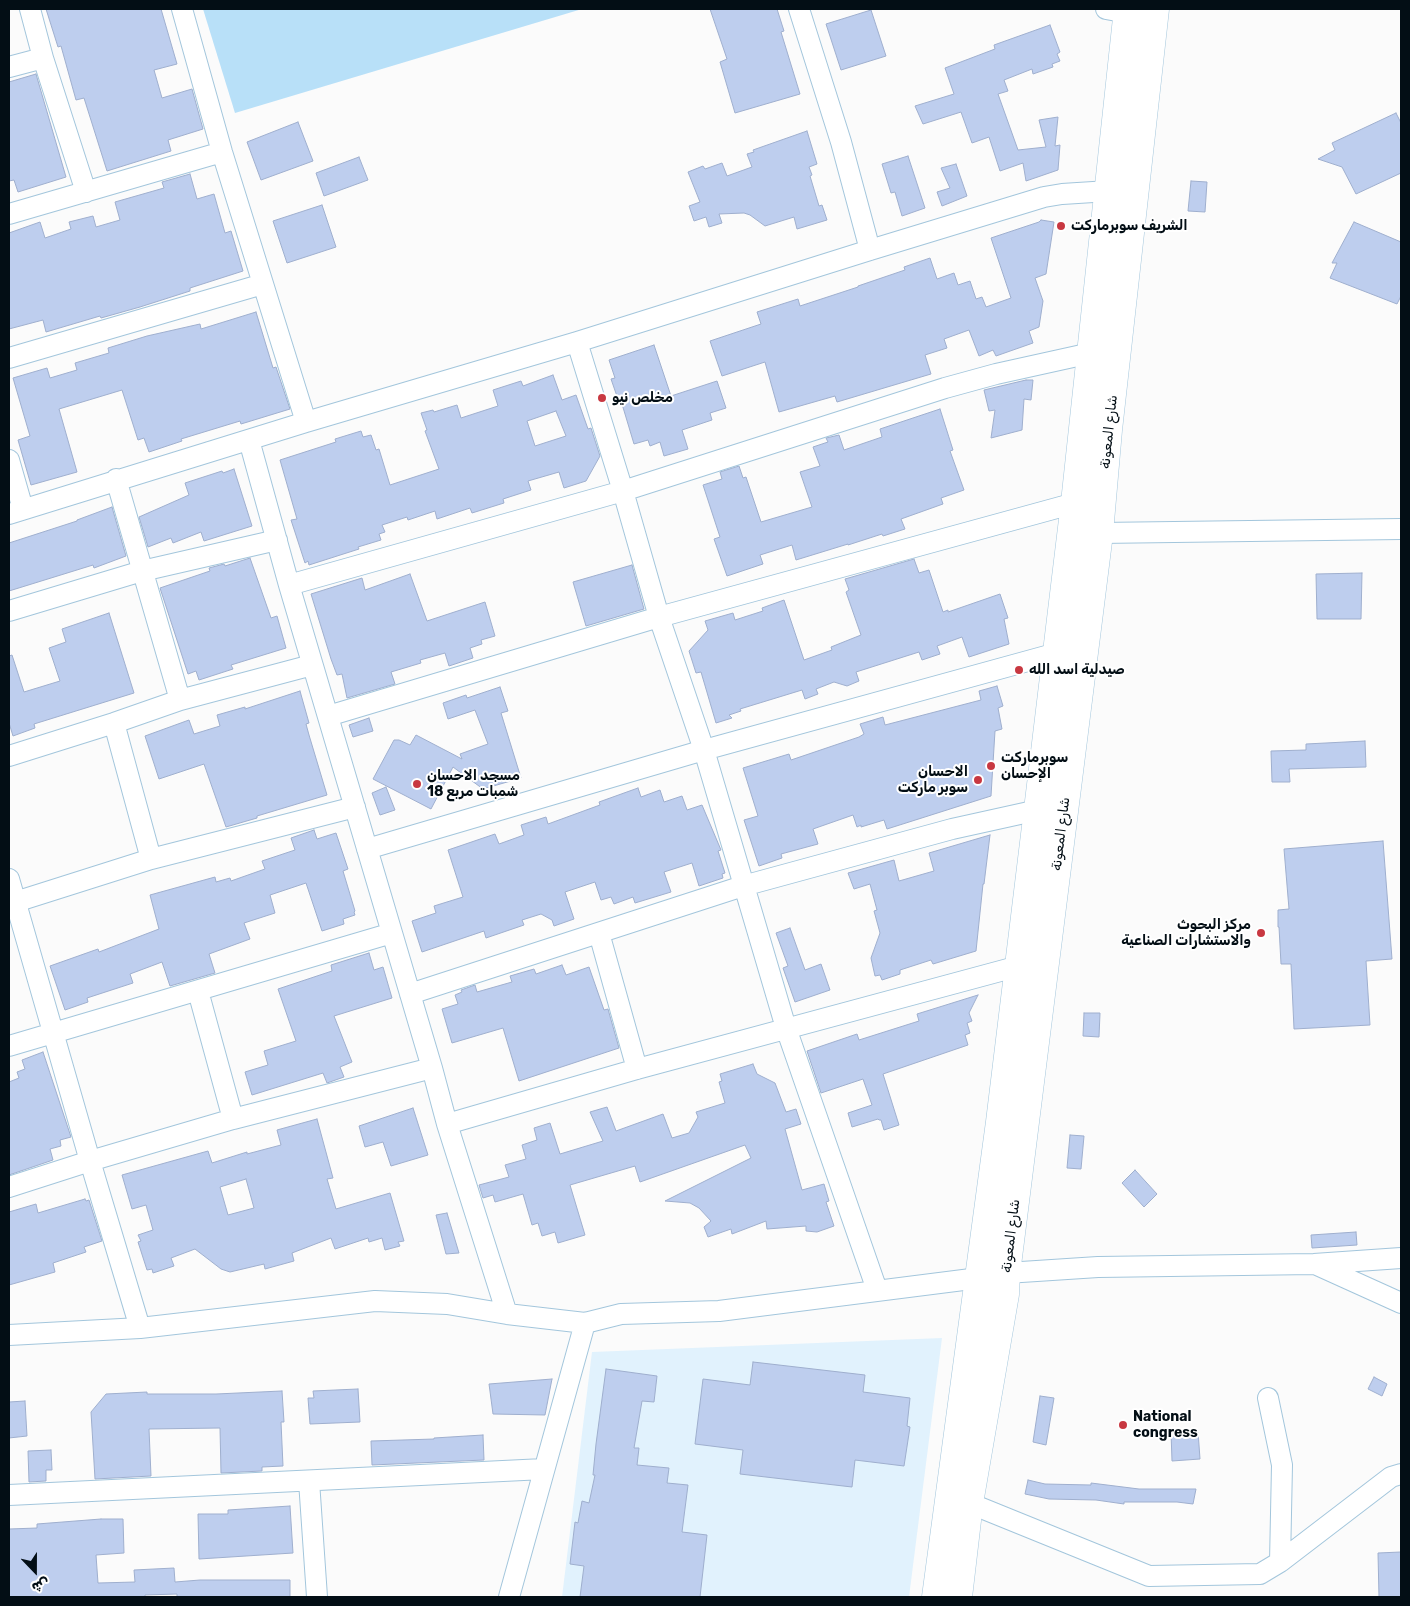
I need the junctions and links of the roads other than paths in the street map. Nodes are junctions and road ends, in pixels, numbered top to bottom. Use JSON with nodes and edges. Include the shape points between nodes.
{"nodes":[{"id":1,"x":30,"y":9,"type":"edge"},
{"id":2,"x":182,"y":9,"type":"edge"},
{"id":3,"x":800,"y":9,"type":"edge"},
{"id":4,"x":1155,"y":9,"type":"edge"},
{"id":5,"x":1121,"y":10,"type":"edge"},
{"id":6,"x":42,"y":58,"type":"junction"},
{"id":7,"x":9,"y":67,"type":"edge"},
{"id":8,"x":222,"y":152,"type":"junction"},
{"id":9,"x":1109,"y":191,"type":"junction"},
{"id":10,"x":86,"y":192,"type":"junction"},
{"id":11,"x":9,"y":214,"type":"edge"},
{"id":12,"x":870,"y":250,"type":"junction"},
{"id":13,"x":263,"y":284,"type":"junction"},
{"id":14,"x":577,"y":342,"type":"junction"},
{"id":15,"x":1091,"y":352,"type":"junction"},
{"id":16,"x":9,"y":358,"type":"edge"},
{"id":17,"x":306,"y":422,"type":"junction"},
{"id":18,"x":249,"y":440,"type":"junction"},
{"id":19,"x":9,"y":460,"type":"edge"},
{"id":20,"x":116,"y":479,"type":"junction"},
{"id":21,"x":623,"y":491,"type":"junction"},
{"id":22,"x":1075,"y":503,"type":"junction"},
{"id":23,"x":16,"y":511,"type":"edge"},
{"id":24,"x":1401,"y":529,"type":"edge"},
{"id":25,"x":1099,"y":534,"type":"junction"},
{"id":26,"x":277,"y":540,"type":"junction"},
{"id":27,"x":142,"y":571,"type":"junction"},
{"id":28,"x":289,"y":585,"type":"junction"},
{"id":29,"x":9,"y":611,"type":"edge"},
{"id":30,"x":659,"y":617,"type":"junction"},
{"id":31,"x":1057,"y":653,"type":"junction"},
{"id":32,"x":312,"y":665,"type":"junction"},
{"id":33,"x":180,"y":700,"type":"junction"},
{"id":34,"x":328,"y":716,"type":"junction"},
{"id":35,"x":114,"y":724,"type":"junction"},
{"id":36,"x":704,"y":750,"type":"junction"},
{"id":37,"x":9,"y":756,"type":"edge"},
{"id":38,"x":354,"y":807,"type":"junction"},
{"id":39,"x":1038,"y":810,"type":"junction"},
{"id":40,"x":367,"y":849,"type":"junction"},
{"id":41,"x":151,"y":859,"type":"junction"},
{"id":42,"x":9,"y":879,"type":"edge"},
{"id":43,"x":743,"y":886,"type":"junction"},
{"id":44,"x":12,"y":903,"type":"edge"},
{"id":45,"x":392,"y":933,"type":"junction"},
{"id":46,"x":599,"y":933,"type":"junction"},
{"id":47,"x":1019,"y":966,"type":"junction"},
{"id":48,"x":198,"y":991,"type":"junction"},
{"id":49,"x":410,"y":994,"type":"junction"},
{"id":50,"x":786,"y":1028,"type":"junction"},
{"id":51,"x":52,"y":1033,"type":"junction"},
{"id":52,"x":9,"y":1046,"type":"edge"},
{"id":53,"x":432,"y":1068,"type":"junction"},
{"id":54,"x":637,"y":1069,"type":"junction"},
{"id":55,"x":233,"y":1119,"type":"junction"},
{"id":56,"x":447,"y":1124,"type":"junction"},
{"id":57,"x":90,"y":1161,"type":"junction"},
{"id":58,"x":9,"y":1187,"type":"edge"},
{"id":59,"x":1401,"y":1258,"type":"edge"},
{"id":60,"x":1314,"y":1264,"type":"junction"},
{"id":61,"x":1006,"y":1273,"type":"junction"},
{"id":62,"x":979,"y":1278,"type":"junction"},
{"id":63,"x":877,"y":1290,"type":"junction"},
{"id":64,"x":1401,"y":1303,"type":"edge"},
{"id":65,"x":507,"y":1314,"type":"junction"},
{"id":66,"x":585,"y":1323,"type":"junction"},
{"id":67,"x":140,"y":1328,"type":"junction"},
{"id":68,"x":9,"y":1335,"type":"edge"},
{"id":69,"x":1268,"y":1398,"type":"dead end"},
{"id":70,"x":544,"y":1469,"type":"junction"},
{"id":71,"x":1401,"y":1474,"type":"edge"},
{"id":72,"x":309,"y":1481,"type":"junction"},
{"id":73,"x":9,"y":1495,"type":"edge"},
{"id":74,"x":969,"y":1503,"type":"junction"},
{"id":75,"x":1280,"y":1562,"type":"junction"},
{"id":76,"x":317,"y":1597,"type":"edge"},
{"id":77,"x":509,"y":1597,"type":"edge"},
{"id":78,"x":936,"y":1597,"type":"edge"},
{"id":79,"x":958,"y":1597,"type":"edge"}],
"edges":[{"from":1,"to":6,"type":"street"},
{"from":2,"to":8,"type":"street"},
{"from":3,"to":12,"type":"street"},
{"from":4,"to":25,"type":"highway","name":"شارع المعونة"},
{"from":5,"to":9,"type":"highway","name":"شارع المعونة"},
{"from":6,"to":7,"type":"street"},
{"from":6,"to":10,"type":"street"},
{"from":8,"to":10,"type":"street"},
{"from":8,"to":13,"type":"street"},
{"from":9,"to":12,"type":"street","via":[[1044,197]]},
{"from":9,"to":15,"type":"highway","name":"شارع المعونة"},
{"from":10,"to":11,"type":"street"},
{"from":12,"to":14,"type":"street"},
{"from":13,"to":16,"type":"street"},
{"from":13,"to":17,"type":"street"},
{"from":14,"to":17,"type":"street"},
{"from":14,"to":21,"type":"street"},
{"from":15,"to":21,"type":"street","via":[[945,388]]},
{"from":15,"to":22,"type":"highway","name":"شارع المعونة"},
{"from":17,"to":18,"type":"street"},
{"from":18,"to":20,"type":"street"},
{"from":18,"to":26,"type":"street"},
{"from":19,"to":23,"type":"street"},
{"from":20,"to":23,"type":"street"},
{"from":20,"to":27,"type":"street"},
{"from":21,"to":28,"type":"street"},
{"from":21,"to":30,"type":"street"},
{"from":22,"to":30,"type":"street"},
{"from":22,"to":31,"type":"highway","name":"شارع المعونة"},
{"from":24,"to":25,"type":"street"},
{"from":25,"to":61,"type":"highway","name":"شارع المعونة"},
{"from":26,"to":27,"type":"street"},
{"from":26,"to":28,"type":"street"},
{"from":27,"to":29,"type":"street"},
{"from":27,"to":33,"type":"street"},
{"from":28,"to":32,"type":"street"},
{"from":30,"to":34,"type":"street"},
{"from":30,"to":36,"type":"street"},
{"from":31,"to":36,"type":"street"},
{"from":31,"to":39,"type":"highway","name":"شارع المعونة"},
{"from":32,"to":33,"type":"street"},
{"from":32,"to":34,"type":"street"},
{"from":33,"to":35,"type":"street"},
{"from":34,"to":38,"type":"street"},
{"from":35,"to":37,"type":"street"},
{"from":35,"to":41,"type":"street"},
{"from":36,"to":40,"type":"street"},
{"from":36,"to":43,"type":"street"},
{"from":38,"to":40,"type":"street"},
{"from":38,"to":41,"type":"street"},
{"from":39,"to":43,"type":"street","via":[[952,829]]},
{"from":39,"to":47,"type":"highway","name":"شارع المعونة"},
{"from":40,"to":45,"type":"street"},
{"from":41,"to":44,"type":"street"},
{"from":42,"to":44,"type":"street"},
{"from":43,"to":46,"type":"street"},
{"from":43,"to":50,"type":"street"},
{"from":44,"to":51,"type":"street"},
{"from":45,"to":48,"type":"street"},
{"from":45,"to":49,"type":"street"},
{"from":46,"to":49,"type":"street"},
{"from":46,"to":54,"type":"street"},
{"from":47,"to":50,"type":"street"},
{"from":47,"to":62,"type":"highway","name":"شارع المعونة"},
{"from":48,"to":51,"type":"street"},
{"from":48,"to":55,"type":"street"},
{"from":49,"to":53,"type":"street"},
{"from":50,"to":54,"type":"street"},
{"from":50,"to":63,"type":"street"},
{"from":51,"to":52,"type":"street"},
{"from":51,"to":57,"type":"street"},
{"from":53,"to":55,"type":"street"},
{"from":53,"to":56,"type":"street"},
{"from":54,"to":56,"type":"street"},
{"from":55,"to":57,"type":"street"},
{"from":56,"to":65,"type":"street"},
{"from":57,"to":58,"type":"street"},
{"from":57,"to":67,"type":"street"},
{"from":59,"to":60,"type":"street"},
{"from":60,"to":61,"type":"street","via":[[1098,1267]]},
{"from":60,"to":64,"type":"street"},
{"from":61,"to":62,"type":"street"},
{"from":61,"to":74,"type":"highway","name":"شارع المعونة"},
{"from":62,"to":63,"type":"street"},
{"from":62,"to":78,"type":"highway","name":"شارع المعونة"},
{"from":63,"to":66,"type":"street","via":[[719,1311],[621,1314]]},
{"from":65,"to":66,"type":"street"},
{"from":65,"to":67,"type":"street","via":[[446,1304],[375,1301]]},
{"from":66,"to":70,"type":"street"},
{"from":67,"to":68,"type":"street"},
{"from":69,"to":75,"type":"street","via":[[1282,1465]]},
{"from":70,"to":72,"type":"street"},
{"from":70,"to":77,"type":"street"},
{"from":71,"to":75,"type":"street","via":[[1391,1477]]},
{"from":72,"to":73,"type":"street"},
{"from":72,"to":76,"type":"street"},
{"from":74,"to":75,"type":"street","via":[[1149,1576],[1260,1574]]},
{"from":74,"to":79,"type":"highway","name":"شارع المعونة"}]}
